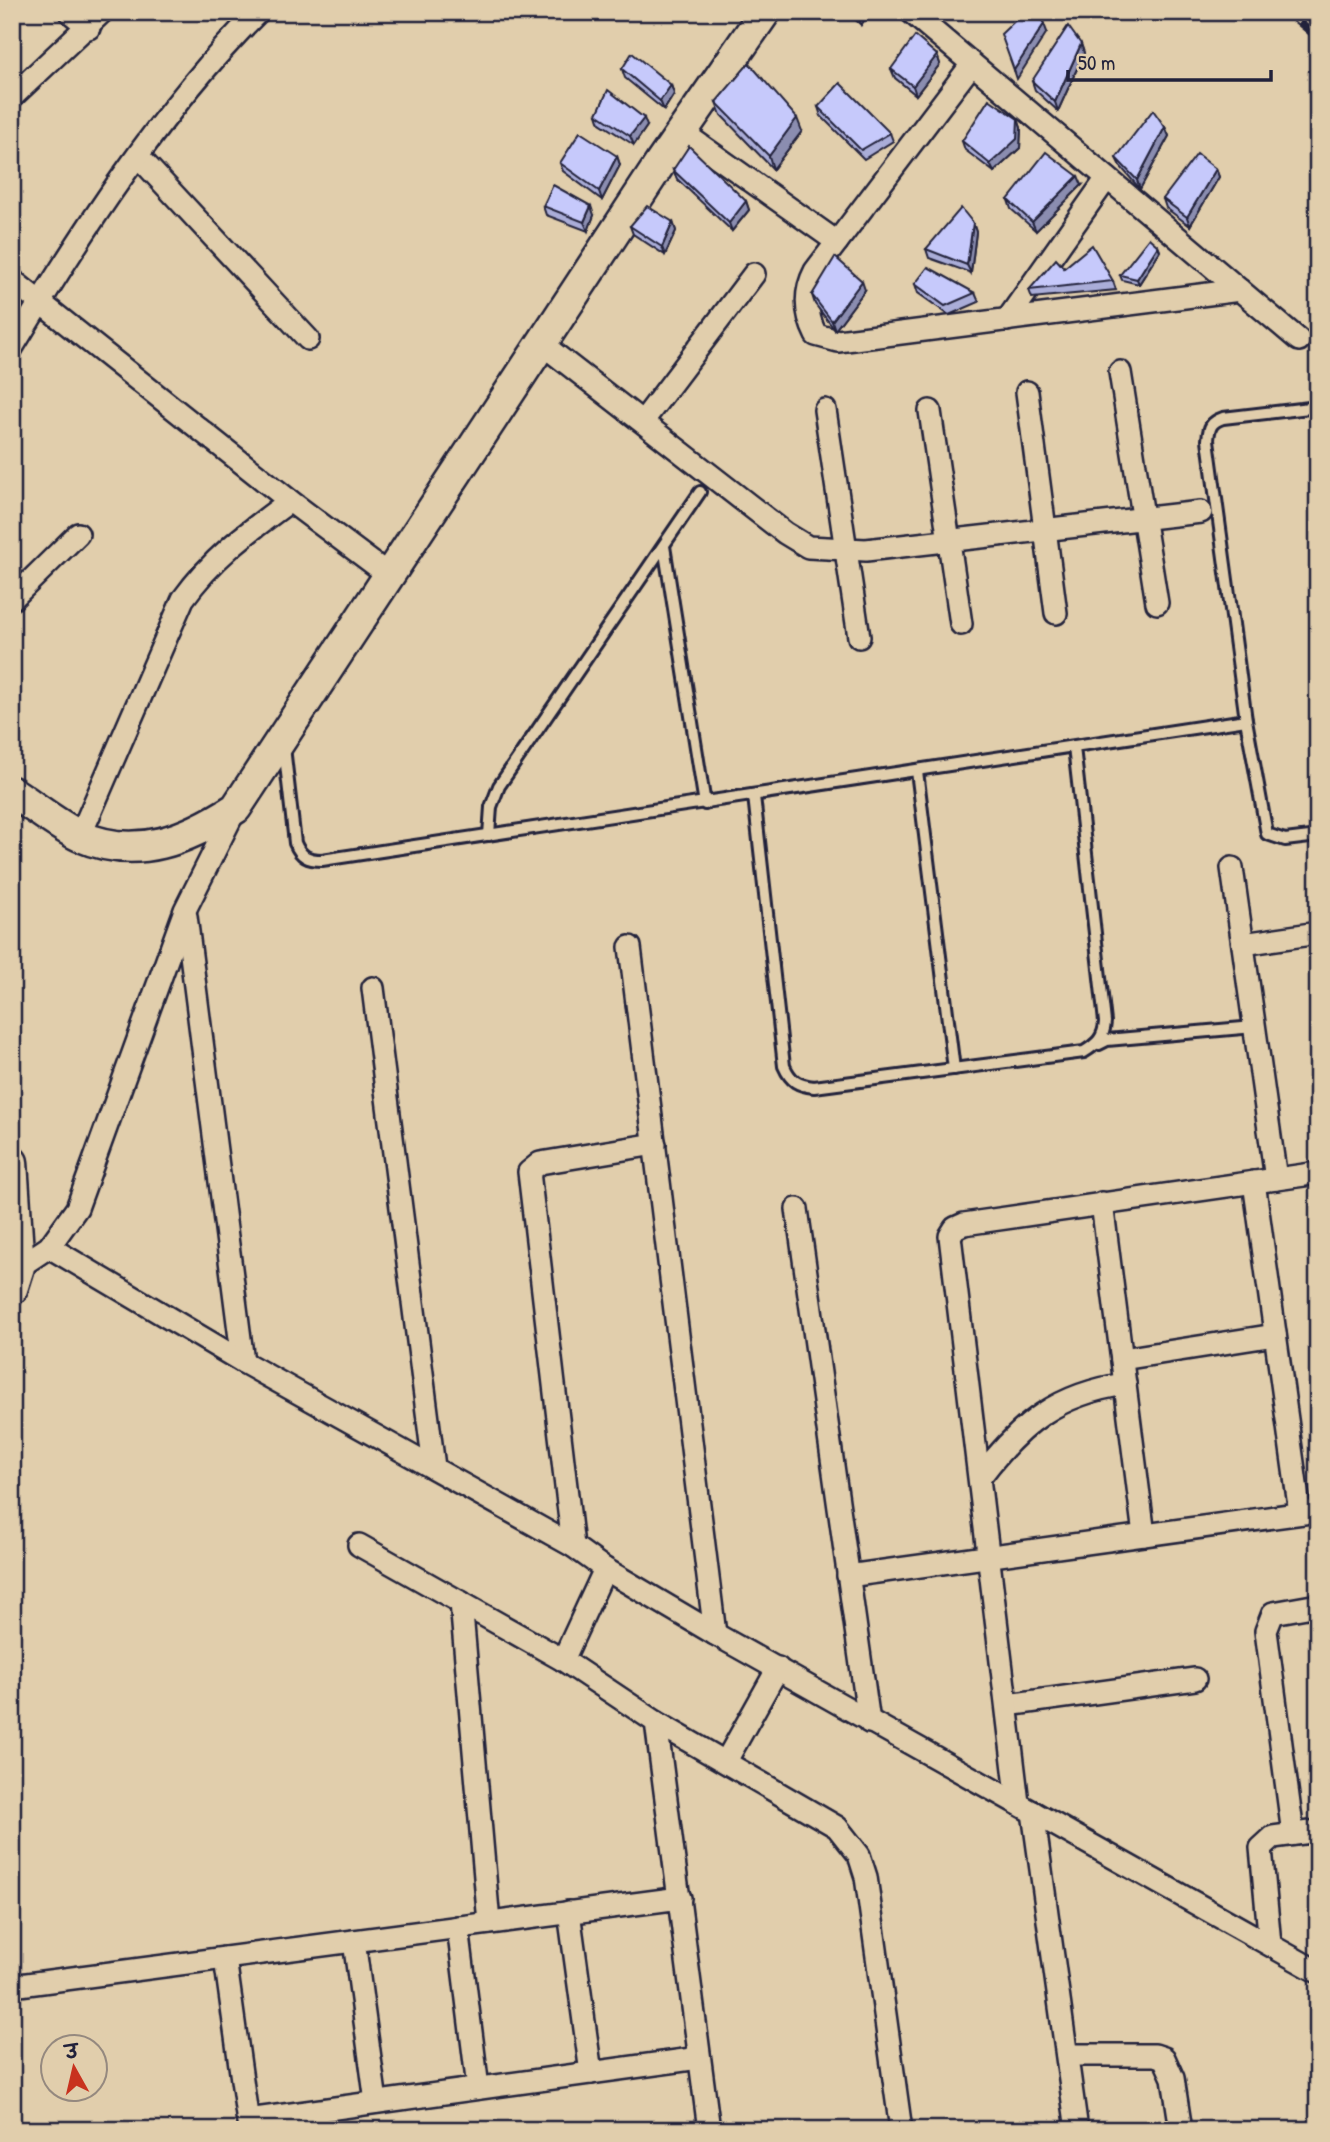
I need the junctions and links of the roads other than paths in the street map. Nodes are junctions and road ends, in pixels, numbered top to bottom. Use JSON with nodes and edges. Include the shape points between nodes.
{"nodes":[{"id":1,"x":70,"y":12,"type":"edge"},
{"id":2,"x":258,"y":12,"type":"edge"},
{"id":3,"x":765,"y":12,"type":"edge"},
{"id":4,"x":911,"y":12,"type":"edge"},
{"id":5,"x":95,"y":20,"type":"edge"},
{"id":6,"x":972,"y":64,"type":"junction"},
{"id":7,"x":12,"y":96,"type":"edge"},
{"id":8,"x":682,"y":132,"type":"junction"},
{"id":9,"x":139,"y":156,"type":"junction"},
{"id":10,"x":1107,"y":178,"type":"junction"},
{"id":11,"x":837,"y":242,"type":"junction"},
{"id":12,"x":754,"y":274,"type":"dead end"},
{"id":13,"x":12,"y":280,"type":"edge"},
{"id":14,"x":1240,"y":290,"type":"junction"},
{"id":15,"x":40,"y":301,"type":"junction"},
{"id":16,"x":1007,"y":320,"type":"junction"},
{"id":17,"x":309,"y":339,"type":"dead end"},
{"id":18,"x":1299,"y":340,"type":"dead end"},
{"id":19,"x":542,"y":344,"type":"junction"},
{"id":20,"x":12,"y":348,"type":"edge"},
{"id":21,"x":1120,"y":372,"type":"dead end"},
{"id":22,"x":1027,"y":392,"type":"dead end"},
{"id":23,"x":1318,"y":407,"type":"edge"},
{"id":24,"x":825,"y":410,"type":"dead end"},
{"id":25,"x":930,"y":411,"type":"dead end"},
{"id":26,"x":643,"y":421,"type":"junction"},
{"id":27,"x":700,"y":492,"type":"dead end"},
{"id":28,"x":290,"y":501,"type":"junction"},
{"id":29,"x":1201,"y":512,"type":"dead end"},
{"id":30,"x":1144,"y":518,"type":"junction"},
{"id":31,"x":1045,"y":530,"type":"junction"},
{"id":32,"x":78,"y":534,"type":"dead end"},
{"id":33,"x":948,"y":541,"type":"junction"},
{"id":34,"x":664,"y":546,"type":"junction"},
{"id":35,"x":846,"y":551,"type":"junction"},
{"id":36,"x":390,"y":576,"type":"junction"},
{"id":37,"x":12,"y":599,"type":"edge"},
{"id":38,"x":1157,"y":603,"type":"dead end"},
{"id":39,"x":1056,"y":613,"type":"dead end"},
{"id":40,"x":961,"y":624,"type":"dead end"},
{"id":41,"x":859,"y":637,"type":"dead end"},
{"id":42,"x":1246,"y":720,"type":"junction"},
{"id":43,"x":283,"y":737,"type":"junction"},
{"id":44,"x":1074,"y":747,"type":"junction"},
{"id":45,"x":917,"y":771,"type":"junction"},
{"id":46,"x":12,"y":792,"type":"edge"},
{"id":47,"x":754,"y":796,"type":"junction"},
{"id":48,"x":705,"y":804,"type":"junction"},
{"id":49,"x":236,"y":808,"type":"junction"},
{"id":50,"x":489,"y":835,"type":"junction"},
{"id":51,"x":80,"y":836,"type":"junction"},
{"id":52,"x":1318,"y":836,"type":"edge"},
{"id":53,"x":1232,"y":868,"type":"dead end"},
{"id":54,"x":185,"y":910,"type":"junction"},
{"id":55,"x":1318,"y":933,"type":"edge"},
{"id":56,"x":1243,"y":944,"type":"junction"},
{"id":57,"x":630,"y":947,"type":"dead end"},
{"id":58,"x":373,"y":988,"type":"dead end"},
{"id":59,"x":1255,"y":1027,"type":"junction"},
{"id":60,"x":1096,"y":1045,"type":"junction"},
{"id":61,"x":954,"y":1069,"type":"junction"},
{"id":62,"x":655,"y":1144,"type":"junction"},
{"id":63,"x":12,"y":1162,"type":"edge"},
{"id":64,"x":1318,"y":1173,"type":"edge"},
{"id":65,"x":1276,"y":1179,"type":"junction"},
{"id":66,"x":1254,"y":1182,"type":"junction"},
{"id":67,"x":1102,"y":1203,"type":"junction"},
{"id":68,"x":797,"y":1209,"type":"dead end"},
{"id":69,"x":49,"y":1247,"type":"junction"},
{"id":70,"x":16,"y":1278,"type":"edge"},
{"id":71,"x":1275,"y":1335,"type":"junction"},
{"id":72,"x":1122,"y":1359,"type":"junction"},
{"id":73,"x":243,"y":1362,"type":"junction"},
{"id":74,"x":1125,"y":1384,"type":"junction"},
{"id":75,"x":434,"y":1466,"type":"junction"},
{"id":76,"x":981,"y":1476,"type":"junction"},
{"id":77,"x":1309,"y":1512,"type":"edge"},
{"id":78,"x":1144,"y":1535,"type":"junction"},
{"id":79,"x":359,"y":1545,"type":"dead end"},
{"id":80,"x":573,"y":1546,"type":"junction"},
{"id":81,"x":990,"y":1557,"type":"junction"},
{"id":82,"x":605,"y":1569,"type":"junction"},
{"id":83,"x":848,"y":1576,"type":"junction"},
{"id":84,"x":461,"y":1602,"type":"junction"},
{"id":85,"x":1318,"y":1605,"type":"edge"},
{"id":86,"x":715,"y":1634,"type":"junction"},
{"id":87,"x":563,"y":1660,"type":"junction"},
{"id":88,"x":778,"y":1668,"type":"junction"},
{"id":89,"x":1195,"y":1679,"type":"dead end"},
{"id":90,"x":1007,"y":1705,"type":"junction"},
{"id":91,"x":656,"y":1722,"type":"junction"},
{"id":92,"x":869,"y":1722,"type":"junction"},
{"id":93,"x":726,"y":1761,"type":"junction"},
{"id":94,"x":1025,"y":1808,"type":"junction"},
{"id":95,"x":1318,"y":1830,"type":"edge"},
{"id":96,"x":1293,"y":1834,"type":"junction"},
{"id":97,"x":680,"y":1898,"type":"junction"},
{"id":98,"x":569,"y":1912,"type":"junction"},
{"id":99,"x":489,"y":1923,"type":"junction"},
{"id":100,"x":458,"y":1927,"type":"junction"},
{"id":101,"x":354,"y":1941,"type":"junction"},
{"id":102,"x":1270,"y":1944,"type":"junction"},
{"id":103,"x":225,"y":1958,"type":"junction"},
{"id":104,"x":1318,"y":1972,"type":"edge"},
{"id":105,"x":12,"y":1986,"type":"edge"},
{"id":106,"x":1067,"y":2055,"type":"junction"},
{"id":107,"x":699,"y":2058,"type":"junction"},
{"id":108,"x":591,"y":2073,"type":"junction"},
{"id":109,"x":478,"y":2088,"type":"junction"},
{"id":110,"x":376,"y":2102,"type":"junction"},
{"id":111,"x":248,"y":2125,"type":"edge"},
{"id":112,"x":709,"y":2130,"type":"edge"},
{"id":113,"x":901,"y":2130,"type":"edge"},
{"id":114,"x":1077,"y":2130,"type":"edge"},
{"id":115,"x":1181,"y":2130,"type":"edge"}],
"edges":[{"from":1,"to":5,"type":"street"},
{"from":2,"to":9,"type":"street","via":[[221,49]]},
{"from":3,"to":8,"type":"street"},
{"from":4,"to":6,"type":"street"},
{"from":5,"to":7,"type":"street"},
{"from":6,"to":10,"type":"street"},
{"from":6,"to":11,"type":"street"},
{"from":8,"to":11,"type":"street"},
{"from":8,"to":19,"type":"street"},
{"from":9,"to":15,"type":"street"},
{"from":9,"to":17,"type":"street"},
{"from":10,"to":14,"type":"street"},
{"from":10,"to":16,"type":"street"},
{"from":11,"to":16,"type":"street","via":[[809,283],[806,302],[816,335],[838,341]]},
{"from":12,"to":26,"type":"street"},
{"from":13,"to":15,"type":"street"},
{"from":14,"to":16,"type":"street"},
{"from":14,"to":18,"type":"street"},
{"from":15,"to":20,"type":"street"},
{"from":15,"to":28,"type":"street"},
{"from":19,"to":26,"type":"street"},
{"from":19,"to":36,"type":"street"},
{"from":21,"to":30,"type":"street"},
{"from":22,"to":31,"type":"street"},
{"from":23,"to":42,"type":"lane","via":[[1223,418],[1209,427]]},
{"from":24,"to":35,"type":"street"},
{"from":25,"to":33,"type":"street"},
{"from":26,"to":35,"type":"street","via":[[785,533],[808,547]]},
{"from":27,"to":34,"type":"lane"},
{"from":28,"to":36,"type":"street"},
{"from":28,"to":51,"type":"street","via":[[222,551],[183,599]]},
{"from":29,"to":30,"type":"street"},
{"from":30,"to":31,"type":"street"},
{"from":30,"to":38,"type":"street"},
{"from":31,"to":33,"type":"street"},
{"from":31,"to":39,"type":"street"},
{"from":32,"to":37,"type":"street"},
{"from":33,"to":35,"type":"street"},
{"from":33,"to":40,"type":"street"},
{"from":34,"to":48,"type":"lane"},
{"from":34,"to":50,"type":"lane","via":[[499,786],[491,807]]},
{"from":35,"to":41,"type":"street"},
{"from":36,"to":43,"type":"street"},
{"from":42,"to":44,"type":"lane"},
{"from":42,"to":52,"type":"lane","via":[[1268,834],[1286,840]]},
{"from":43,"to":49,"type":"street"},
{"from":43,"to":50,"type":"lane","via":[[295,843],[309,860]]},
{"from":44,"to":45,"type":"lane"},
{"from":44,"to":60,"type":"lane","via":[[1105,1022]]},
{"from":45,"to":47,"type":"lane"},
{"from":45,"to":61,"type":"lane"},
{"from":46,"to":51,"type":"street"},
{"from":47,"to":48,"type":"lane"},
{"from":47,"to":61,"type":"lane","via":[[784,1066],[790,1079],[814,1087]]},
{"from":48,"to":50,"type":"lane"},
{"from":49,"to":51,"type":"street","via":[[201,830],[156,847],[128,848]]},
{"from":49,"to":54,"type":"street"},
{"from":53,"to":56,"type":"street"},
{"from":54,"to":69,"type":"street","via":[[77,1208]]},
{"from":54,"to":73,"type":"street"},
{"from":55,"to":56,"type":"street"},
{"from":56,"to":59,"type":"street"},
{"from":57,"to":62,"type":"street"},
{"from":58,"to":75,"type":"street"},
{"from":59,"to":60,"type":"lane","via":[[1107,1040]]},
{"from":59,"to":65,"type":"street"},
{"from":60,"to":61,"type":"lane","via":[[1084,1052]]},
{"from":62,"to":80,"type":"street","via":[[540,1163],[529,1172]]},
{"from":62,"to":86,"type":"street"},
{"from":63,"to":70,"type":"street"},
{"from":64,"to":65,"type":"street"},
{"from":65,"to":66,"type":"street"},
{"from":66,"to":67,"type":"street"},
{"from":66,"to":71,"type":"street"},
{"from":67,"to":72,"type":"street"},
{"from":67,"to":76,"type":"street","via":[[964,1224],[950,1236]]},
{"from":68,"to":83,"type":"street"},
{"from":69,"to":70,"type":"street"},
{"from":69,"to":73,"type":"street"},
{"from":71,"to":72,"type":"street"},
{"from":71,"to":77,"type":"street"},
{"from":72,"to":74,"type":"street"},
{"from":73,"to":75,"type":"street"},
{"from":74,"to":76,"type":"street","via":[[1069,1398],[1032,1419]]},
{"from":74,"to":78,"type":"street"},
{"from":75,"to":80,"type":"street"},
{"from":76,"to":81,"type":"street"},
{"from":77,"to":78,"type":"street"},
{"from":78,"to":81,"type":"street"},
{"from":79,"to":84,"type":"street"},
{"from":80,"to":82,"type":"street"},
{"from":81,"to":83,"type":"street"},
{"from":81,"to":90,"type":"street"},
{"from":82,"to":86,"type":"street"},
{"from":82,"to":87,"type":"street"},
{"from":83,"to":92,"type":"street"},
{"from":84,"to":87,"type":"street"},
{"from":84,"to":99,"type":"street"},
{"from":85,"to":96,"type":"street","via":[[1273,1613],[1266,1631]]},
{"from":86,"to":88,"type":"street"},
{"from":87,"to":91,"type":"street"},
{"from":88,"to":92,"type":"street"},
{"from":88,"to":93,"type":"street"},
{"from":89,"to":90,"type":"street"},
{"from":90,"to":94,"type":"street"},
{"from":91,"to":93,"type":"street"},
{"from":91,"to":97,"type":"street"},
{"from":92,"to":94,"type":"street"},
{"from":93,"to":113,"type":"street","via":[[838,1827],[859,1855],[866,1877]]},
{"from":94,"to":102,"type":"street"},
{"from":94,"to":106,"type":"street"},
{"from":95,"to":96,"type":"street"},
{"from":96,"to":102,"type":"street","via":[[1273,1837],[1261,1847]]},
{"from":97,"to":98,"type":"street"},
{"from":97,"to":107,"type":"street"},
{"from":98,"to":99,"type":"street"},
{"from":98,"to":108,"type":"street"},
{"from":99,"to":100,"type":"street"},
{"from":100,"to":101,"type":"street"},
{"from":100,"to":109,"type":"street"},
{"from":101,"to":103,"type":"street"},
{"from":101,"to":110,"type":"street"},
{"from":102,"to":104,"type":"street"},
{"from":103,"to":105,"type":"street"},
{"from":103,"to":111,"type":"street"},
{"from":106,"to":114,"type":"street"},
{"from":106,"to":115,"type":"street","via":[[1164,2058],[1173,2078]]},
{"from":107,"to":108,"type":"street"},
{"from":107,"to":112,"type":"street"},
{"from":108,"to":109,"type":"street"},
{"from":109,"to":110,"type":"street"},
{"from":110,"to":111,"type":"street"}]}
